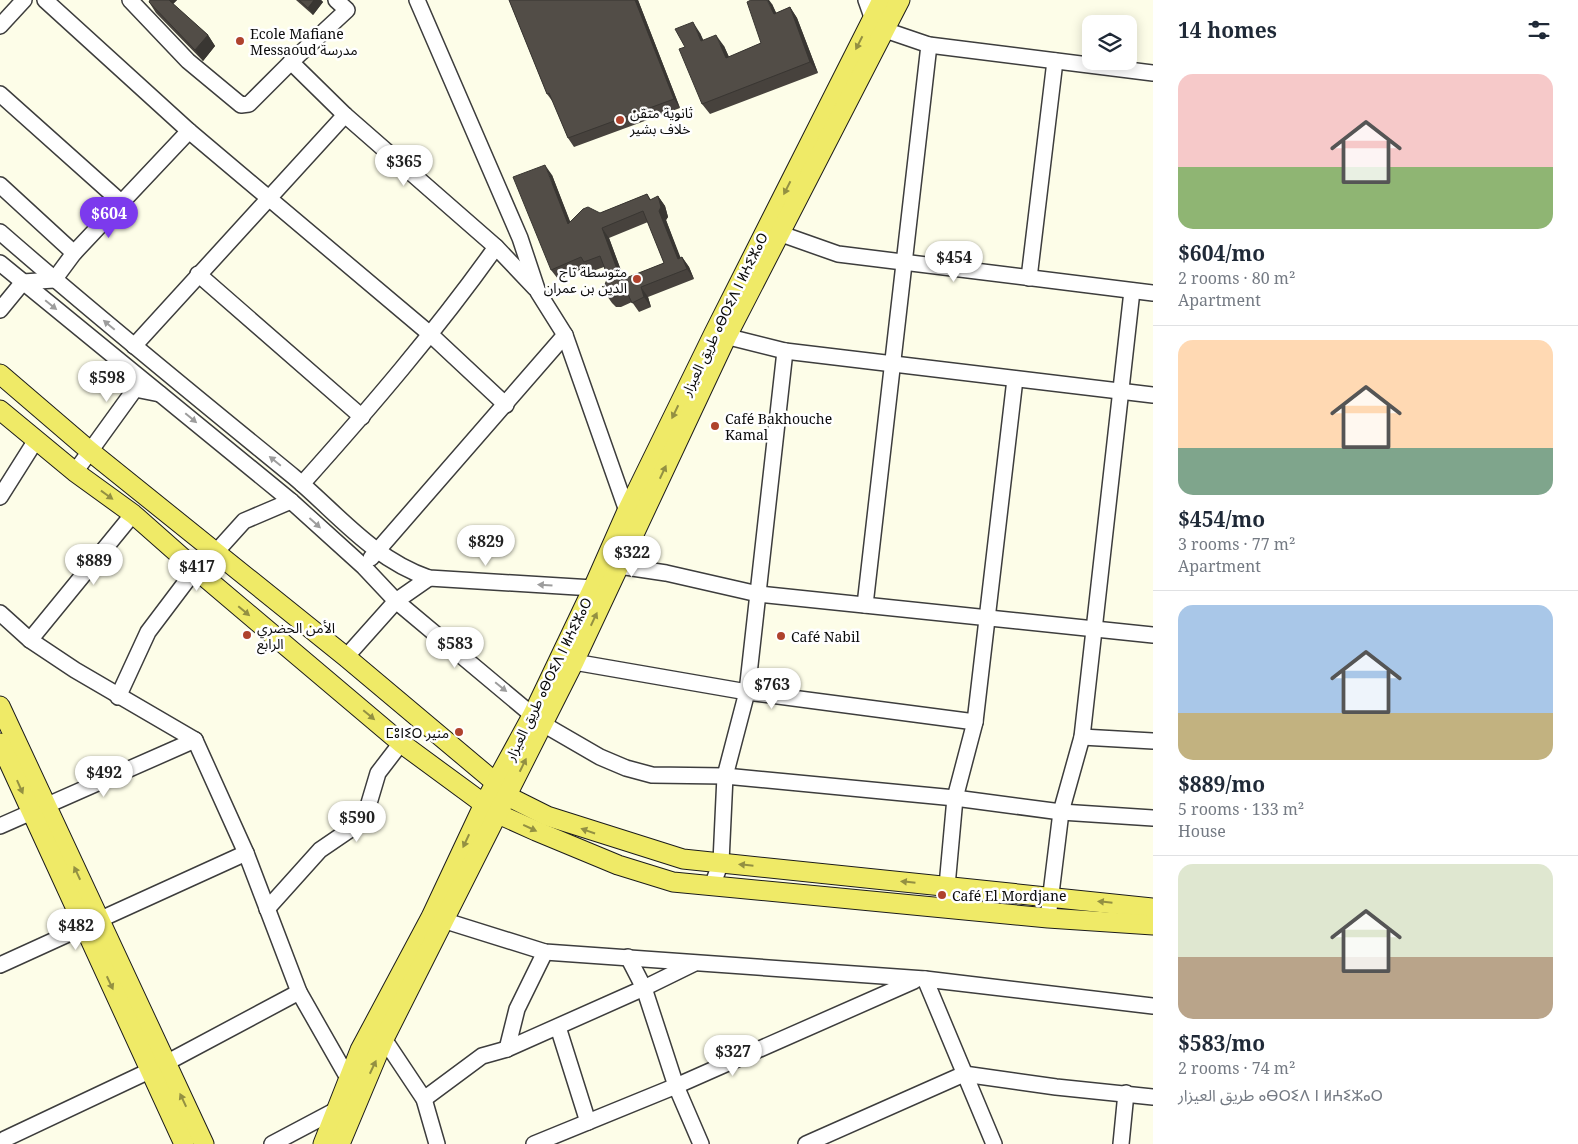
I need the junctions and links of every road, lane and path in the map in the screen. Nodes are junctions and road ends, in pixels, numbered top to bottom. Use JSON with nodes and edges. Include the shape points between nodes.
{"nodes":[{"id":1,"x":24,"y":0,"type":"edge"},
{"id":2,"x":45,"y":0,"type":"edge"},
{"id":3,"x":130,"y":0,"type":"edge"},
{"id":4,"x":417,"y":0,"type":"edge"},
{"id":5,"x":882,"y":0,"type":"edge"},
{"id":6,"x":900,"y":0,"type":"edge"},
{"id":7,"x":345,"y":3,"type":"edge"},
{"id":8,"x":874,"y":16,"type":"edge"},
{"id":9,"x":0,"y":26,"type":"edge"},
{"id":10,"x":929,"y":45,"type":"junction"},
{"id":11,"x":1055,"y":61,"type":"junction"},
{"id":12,"x":291,"y":62,"type":"junction"},
{"id":13,"x":1153,"y":73,"type":"edge"},
{"id":14,"x":0,"y":94,"type":"edge"},
{"id":15,"x":345,"y":115,"type":"junction"},
{"id":16,"x":188,"y":130,"type":"junction"},
{"id":17,"x":0,"y":185,"type":"edge"},
{"id":18,"x":269,"y":197,"type":"junction"},
{"id":19,"x":122,"y":202,"type":"junction"},
{"id":20,"x":0,"y":232,"type":"edge"},
{"id":21,"x":773,"y":232,"type":"junction"},
{"id":22,"x":496,"y":247,"type":"junction"},
{"id":23,"x":74,"y":253,"type":"junction"},
{"id":24,"x":904,"y":262,"type":"junction"},
{"id":25,"x":0,"y":263,"type":"edge"},
{"id":26,"x":198,"y":274,"type":"junction"},
{"id":27,"x":1029,"y":278,"type":"junction"},
{"id":28,"x":54,"y":280,"type":"junction"},
{"id":29,"x":23,"y":282,"type":"junction"},
{"id":30,"x":1132,"y":291,"type":"junction"},
{"id":31,"x":538,"y":292,"type":"junction"},
{"id":32,"x":1153,"y":293,"type":"edge"},
{"id":33,"x":0,"y":310,"type":"edge"},
{"id":34,"x":430,"y":334,"type":"junction"},
{"id":35,"x":565,"y":335,"type":"junction"},
{"id":36,"x":720,"y":335,"type":"junction"},
{"id":37,"x":134,"y":346,"type":"junction"},
{"id":38,"x":785,"y":352,"type":"junction"},
{"id":39,"x":892,"y":364,"type":"junction"},
{"id":40,"x":0,"y":374,"type":"edge"},
{"id":41,"x":174,"y":379,"type":"junction"},
{"id":42,"x":1015,"y":379,"type":"junction"},
{"id":43,"x":1120,"y":392,"type":"junction"},
{"id":44,"x":162,"y":394,"type":"junction"},
{"id":45,"x":1153,"y":396,"type":"edge"},
{"id":46,"x":506,"y":405,"type":"junction"},
{"id":47,"x":0,"y":410,"type":"edge"},
{"id":48,"x":362,"y":417,"type":"junction"},
{"id":49,"x":36,"y":440,"type":"junction"},
{"id":50,"x":91,"y":452,"type":"junction"},
{"id":51,"x":75,"y":472,"type":"junction"},
{"id":52,"x":302,"y":484,"type":"junction"},
{"id":53,"x":0,"y":497,"type":"edge"},
{"id":54,"x":290,"y":501,"type":"junction"},
{"id":55,"x":133,"y":514,"type":"junction"},
{"id":56,"x":634,"y":516,"type":"junction"},
{"id":57,"x":216,"y":552,"type":"junction"},
{"id":58,"x":376,"y":552,"type":"junction"},
{"id":59,"x":619,"y":566,"type":"junction"},
{"id":60,"x":364,"y":567,"type":"junction"},
{"id":61,"x":201,"y":574,"type":"junction"},
{"id":62,"x":429,"y":578,"type":"junction"},
{"id":63,"x":593,"y":588,"type":"junction"},
{"id":64,"x":758,"y":594,"type":"junction"},
{"id":65,"x":396,"y":601,"type":"junction"},
{"id":66,"x":864,"y":605,"type":"junction"},
{"id":67,"x":0,"y":613,"type":"edge"},
{"id":68,"x":988,"y":618,"type":"junction"},
{"id":69,"x":1094,"y":629,"type":"junction"},
{"id":70,"x":1153,"y":635,"type":"edge"},
{"id":71,"x":30,"y":640,"type":"junction"},
{"id":72,"x":346,"y":657,"type":"junction"},
{"id":73,"x":574,"y":662,"type":"junction"},
{"id":74,"x":747,"y":692,"type":"junction"},
{"id":75,"x":118,"y":697,"type":"junction"},
{"id":76,"x":0,"y":706,"type":"edge"},
{"id":77,"x":538,"y":719,"type":"junction"},
{"id":78,"x":976,"y":722,"type":"junction"},
{"id":79,"x":1082,"y":737,"type":"junction"},
{"id":80,"x":195,"y":740,"type":"junction"},
{"id":81,"x":1153,"y":741,"type":"edge"},
{"id":82,"x":0,"y":743,"type":"edge"},
{"id":83,"x":401,"y":743,"type":"junction"},
{"id":84,"x":725,"y":776,"type":"junction"},
{"id":85,"x":501,"y":790,"type":"junction"},
{"id":86,"x":954,"y":798,"type":"junction"},
{"id":87,"x":490,"y":808,"type":"junction"},
{"id":88,"x":39,"y":811,"type":"junction"},
{"id":89,"x":1061,"y":812,"type":"junction"},
{"id":90,"x":1153,"y":818,"type":"edge"},
{"id":91,"x":0,"y":826,"type":"edge"},
{"id":92,"x":246,"y":853,"type":"junction"},
{"id":93,"x":721,"y":862,"type":"junction"},
{"id":94,"x":712,"y":886,"type":"junction"},
{"id":95,"x":946,"y":886,"type":"junction"},
{"id":96,"x":1052,"y":897,"type":"junction"},
{"id":97,"x":945,"y":908,"type":"junction"},
{"id":98,"x":1153,"y":908,"type":"edge"},
{"id":99,"x":267,"y":909,"type":"junction"},
{"id":100,"x":1048,"y":918,"type":"junction"},
{"id":101,"x":438,"y":919,"type":"junction"},
{"id":102,"x":91,"y":923,"type":"junction"},
{"id":103,"x":1153,"y":925,"type":"edge"},
{"id":104,"x":545,"y":952,"type":"junction"},
{"id":105,"x":628,"y":957,"type":"junction"},
{"id":106,"x":693,"y":964,"type":"junction"},
{"id":107,"x":0,"y":965,"type":"edge"},
{"id":108,"x":922,"y":979,"type":"junction"},
{"id":109,"x":644,"y":988,"type":"junction"},
{"id":110,"x":299,"y":992,"type":"junction"},
{"id":111,"x":1153,"y":1006,"type":"edge"},
{"id":112,"x":558,"y":1027,"type":"junction"},
{"id":113,"x":384,"y":1040,"type":"junction"},
{"id":114,"x":507,"y":1049,"type":"junction"},
{"id":115,"x":158,"y":1067,"type":"junction"},
{"id":116,"x":964,"y":1074,"type":"junction"},
{"id":117,"x":348,"y":1078,"type":"junction"},
{"id":118,"x":676,"y":1086,"type":"junction"},
{"id":119,"x":362,"y":1090,"type":"junction"},
{"id":120,"x":1126,"y":1093,"type":"junction"},
{"id":121,"x":1153,"y":1097,"type":"edge"},
{"id":122,"x":424,"y":1099,"type":"junction"},
{"id":123,"x":338,"y":1109,"type":"junction"},
{"id":124,"x":588,"y":1122,"type":"junction"},
{"id":125,"x":4,"y":1137,"type":"edge"},
{"id":126,"x":184,"y":1144,"type":"edge"},
{"id":127,"x":204,"y":1144,"type":"edge"},
{"id":128,"x":272,"y":1144,"type":"edge"},
{"id":129,"x":322,"y":1144,"type":"edge"},
{"id":130,"x":340,"y":1144,"type":"edge"},
{"id":131,"x":437,"y":1144,"type":"edge"},
{"id":132,"x":534,"y":1144,"type":"edge"},
{"id":133,"x":701,"y":1144,"type":"edge"},
{"id":134,"x":806,"y":1144,"type":"edge"},
{"id":135,"x":994,"y":1144,"type":"edge"},
{"id":136,"x":1121,"y":1144,"type":"edge"}],
"edges":[{"from":1,"to":9,"type":"street"},
{"from":2,"to":16,"type":"street"},
{"from":3,"to":12,"type":"street","via":[[188,61],[241,105],[249,104]]},
{"from":4,"to":31,"type":"street","via":[[520,238]]},
{"from":5,"to":8,"type":"main road","name":"طريق العيزار ⴰⴱⵔⵉⴷ ⵏ ⵍⵄⵉⵣⴰⵔ"},
{"from":6,"to":8,"type":"main road","name":"طريق العيزار ⴰⴱⵔⵉⴷ ⵏ ⵍⵄⵉⵣⴰⵔ"},
{"from":7,"to":12,"type":"street"},
{"from":8,"to":10,"type":"street"},
{"from":8,"to":21,"type":"main road","name":"طريق العيزار ⴰⴱⵔⵉⴷ ⵏ ⵍⵄⵉⵣⴰⵔ"},
{"from":10,"to":11,"type":"street"},
{"from":10,"to":24,"type":"street"},
{"from":11,"to":13,"type":"street"},
{"from":11,"to":27,"type":"street"},
{"from":12,"to":15,"type":"street"},
{"from":14,"to":19,"type":"street"},
{"from":15,"to":18,"type":"street"},
{"from":15,"to":22,"type":"street"},
{"from":16,"to":18,"type":"street"},
{"from":16,"to":19,"type":"street"},
{"from":17,"to":23,"type":"street"},
{"from":18,"to":26,"type":"street"},
{"from":18,"to":34,"type":"street"},
{"from":19,"to":23,"type":"street"},
{"from":20,"to":28,"type":"street"},
{"from":21,"to":24,"type":"street","via":[[838,254]]},
{"from":21,"to":36,"type":"main road","name":"طريق العيزار ⴰⴱⵔⵉⴷ ⵏ ⵍⵄⵉⵣⴰⵔ"},
{"from":22,"to":31,"type":"street"},
{"from":22,"to":34,"type":"street"},
{"from":23,"to":28,"type":"street"},
{"from":24,"to":27,"type":"street"},
{"from":24,"to":39,"type":"street"},
{"from":25,"to":29,"type":"street"},
{"from":26,"to":37,"type":"street"},
{"from":26,"to":48,"type":"street"},
{"from":27,"to":30,"type":"street"},
{"from":28,"to":29,"type":"street"},
{"from":37,"to":28,"type":"street","one_way":true},
{"from":29,"to":33,"type":"street"},
{"from":29,"to":44,"type":"street","one_way":true},
{"from":30,"to":32,"type":"street"},
{"from":30,"to":43,"type":"street"},
{"from":31,"to":35,"type":"street"},
{"from":34,"to":46,"type":"street"},
{"from":34,"to":48,"type":"street"},
{"from":35,"to":46,"type":"street"},
{"from":35,"to":56,"type":"street"},
{"from":36,"to":38,"type":"street"},
{"from":36,"to":56,"type":"main road","name":"طريق العيزار ⴰⴱⵔⵉⴷ ⵏ ⵍⵄⵉⵣⴰⵔ"},
{"from":37,"to":41,"type":"street"},
{"from":38,"to":39,"type":"street"},
{"from":38,"to":64,"type":"street"},
{"from":39,"to":42,"type":"street"},
{"from":39,"to":66,"type":"street"},
{"from":40,"to":50,"type":"main road"},
{"from":41,"to":44,"type":"street"},
{"from":52,"to":41,"type":"street","one_way":true},
{"from":42,"to":43,"type":"street"},
{"from":42,"to":68,"type":"street"},
{"from":43,"to":45,"type":"street"},
{"from":43,"to":69,"type":"street"},
{"from":44,"to":50,"type":"street","via":[[135,389]]},
{"from":44,"to":54,"type":"street","one_way":true},
{"from":46,"to":58,"type":"street"},
{"from":47,"to":49,"type":"main road"},
{"from":48,"to":52,"type":"street"},
{"from":49,"to":51,"type":"main road"},
{"from":49,"to":53,"type":"street"},
{"from":50,"to":51,"type":"street"},
{"from":50,"to":57,"type":"main road"},
{"from":51,"to":55,"type":"main road","one_way":true},
{"from":52,"to":58,"type":"street"},
{"from":54,"to":57,"type":"street","via":[[244,521]]},
{"from":54,"to":60,"type":"street","one_way":true},
{"from":55,"to":61,"type":"main road"},
{"from":55,"to":71,"type":"street"},
{"from":56,"to":59,"type":"main road","name":"طريق العيزار ⴰⴱⵔⵉⴷ ⵏ ⵍⵄⵉⵣⴰⵔ"},
{"from":56,"to":63,"type":"main road","name":"طريق العيزار ⴰⴱⵔⵉⴷ ⵏ ⵍⵄⵉⵣⴰⵔ"},
{"from":57,"to":61,"type":"street"},
{"from":57,"to":72,"type":"main road"},
{"from":58,"to":60,"type":"street"},
{"from":58,"to":62,"type":"street"},
{"from":59,"to":64,"type":"street"},
{"from":73,"to":59,"type":"main road","name":"طريق العيزار ⴰⴱⵔⵉⴷ ⵏ ⵍⵄⵉⵣⴰⵔ","one_way":true},
{"from":60,"to":65,"type":"street"},
{"from":61,"to":75,"type":"street","via":[[188,579],[148,632]]},
{"from":61,"to":83,"type":"main road","one_way":true},
{"from":63,"to":62,"type":"street","one_way":true},
{"from":62,"to":65,"type":"street"},
{"from":63,"to":77,"type":"main road","name":"طريق العيزار ⴰⴱⵔⵉⴷ ⵏ ⵍⵄⵉⵣⴰⵔ"},
{"from":64,"to":66,"type":"street"},
{"from":64,"to":74,"type":"street"},
{"from":65,"to":72,"type":"street"},
{"from":65,"to":77,"type":"street","one_way":true},
{"from":66,"to":68,"type":"street"},
{"from":67,"to":71,"type":"street"},
{"from":68,"to":69,"type":"street"},
{"from":68,"to":78,"type":"street"},
{"from":69,"to":70,"type":"street"},
{"from":69,"to":79,"type":"street"},
{"from":71,"to":75,"type":"street"},
{"from":72,"to":85,"type":"main road"},
{"from":73,"to":74,"type":"street"},
{"from":73,"to":77,"type":"main road","name":"طريق العيزار ⴰⴱⵔⵉⴷ ⵏ ⵍⵄⵉⵣⴰⵔ"},
{"from":74,"to":78,"type":"street"},
{"from":74,"to":84,"type":"street"},
{"from":75,"to":80,"type":"street"},
{"from":76,"to":88,"type":"main road"},
{"from":77,"to":84,"type":"street","via":[[600,757],[626,768],[652,775]]},
{"from":77,"to":85,"type":"main road","name":"طريق العيزار ⴰⴱⵔⵉⴷ ⵏ ⵍⵄⵉⵣⴰⵔ"},
{"from":78,"to":86,"type":"street"},
{"from":79,"to":81,"type":"street"},
{"from":79,"to":89,"type":"street"},
{"from":80,"to":88,"type":"street"},
{"from":80,"to":92,"type":"street"},
{"from":82,"to":88,"type":"main road","one_way":true},
{"from":83,"to":87,"type":"main road"},
{"from":83,"to":99,"type":"street","via":[[378,772],[364,820],[320,850]]},
{"from":84,"to":86,"type":"street"},
{"from":84,"to":93,"type":"street"},
{"from":85,"to":87,"type":"main road","name":"طريق العيزار ⴰⴱⵔⵉⴷ ⵏ ⵍⵄⵉⵣⴰⵔ"},
{"from":93,"to":85,"type":"main road","one_way":true,"via":[[683,859],[596,834],[547,816]]},
{"from":86,"to":89,"type":"street"},
{"from":86,"to":95,"type":"street"},
{"from":87,"to":94,"type":"main road","one_way":true,"via":[[618,866],[673,882]]},
{"from":87,"to":101,"type":"main road","name":"طريق العيزار ⴰⴱⵔⵉⴷ ⵏ ⵍⵄⵉⵣⴰⵔ"},
{"from":88,"to":91,"type":"street"},
{"from":88,"to":102,"type":"main road"},
{"from":89,"to":90,"type":"street"},
{"from":89,"to":96,"type":"street"},
{"from":92,"to":99,"type":"street"},
{"from":92,"to":102,"type":"street"},
{"from":93,"to":94,"type":"street"},
{"from":95,"to":93,"type":"main road","one_way":true},
{"from":94,"to":97,"type":"main road"},
{"from":95,"to":96,"type":"main road"},
{"from":95,"to":97,"type":"street"},
{"from":98,"to":96,"type":"main road","one_way":true},
{"from":96,"to":100,"type":"street"},
{"from":97,"to":100,"type":"main road"},
{"from":99,"to":110,"type":"street"},
{"from":100,"to":103,"type":"main road"},
{"from":101,"to":104,"type":"street"},
{"from":101,"to":113,"type":"main road","name":"طريق العيزار ⴰⴱⵔⵉⴷ ⵏ ⵍⵄⵉⵣⴰⵔ"},
{"from":101,"to":117,"type":"main road","name":"طريق العيزار ⴰⴱⵔⵉⴷ ⵏ ⵍⵄⵉⵣⴰⵔ"},
{"from":102,"to":107,"type":"street"},
{"from":102,"to":115,"type":"main road"},
{"from":104,"to":105,"type":"street"},
{"from":104,"to":114,"type":"street","via":[[517,1009]]},
{"from":105,"to":106,"type":"street"},
{"from":105,"to":109,"type":"street"},
{"from":106,"to":108,"type":"street"},
{"from":106,"to":109,"type":"street"},
{"from":108,"to":111,"type":"street"},
{"from":108,"to":116,"type":"street"},
{"from":108,"to":118,"type":"street"},
{"from":109,"to":112,"type":"street"},
{"from":109,"to":118,"type":"street"},
{"from":110,"to":115,"type":"street"},
{"from":110,"to":117,"type":"street"},
{"from":112,"to":114,"type":"street"},
{"from":112,"to":124,"type":"street"},
{"from":119,"to":113,"type":"main road","name":"طريق العيزار ⴰⴱⵔⵉⴷ ⵏ ⵍⵄⵉⵣⴰⵔ","one_way":true},
{"from":113,"to":122,"type":"street"},
{"from":114,"to":122,"type":"street","via":[[482,1056]]},
{"from":115,"to":125,"type":"street"},
{"from":115,"to":126,"type":"main road"},
{"from":127,"to":115,"type":"main road","one_way":true},
{"from":116,"to":120,"type":"street"},
{"from":116,"to":134,"type":"street"},
{"from":116,"to":135,"type":"street"},
{"from":117,"to":119,"type":"street"},
{"from":117,"to":123,"type":"main road","name":"طريق العيزار ⴰⴱⵔⵉⴷ ⵏ ⵍⵄⵉⵣⴰⵔ"},
{"from":118,"to":124,"type":"street"},
{"from":118,"to":133,"type":"street"},
{"from":119,"to":130,"type":"main road","name":"طريق العيزار ⴰⴱⵔⵉⴷ ⵏ ⵍⵄⵉⵣⴰⵔ"},
{"from":120,"to":121,"type":"street"},
{"from":120,"to":136,"type":"street"},
{"from":122,"to":131,"type":"street"},
{"from":123,"to":128,"type":"street"},
{"from":123,"to":129,"type":"main road","name":"طريق العيزار ⴰⴱⵔⵉⴷ ⵏ ⵍⵄⵉⵣⴰⵔ"},
{"from":124,"to":132,"type":"street"}]}
